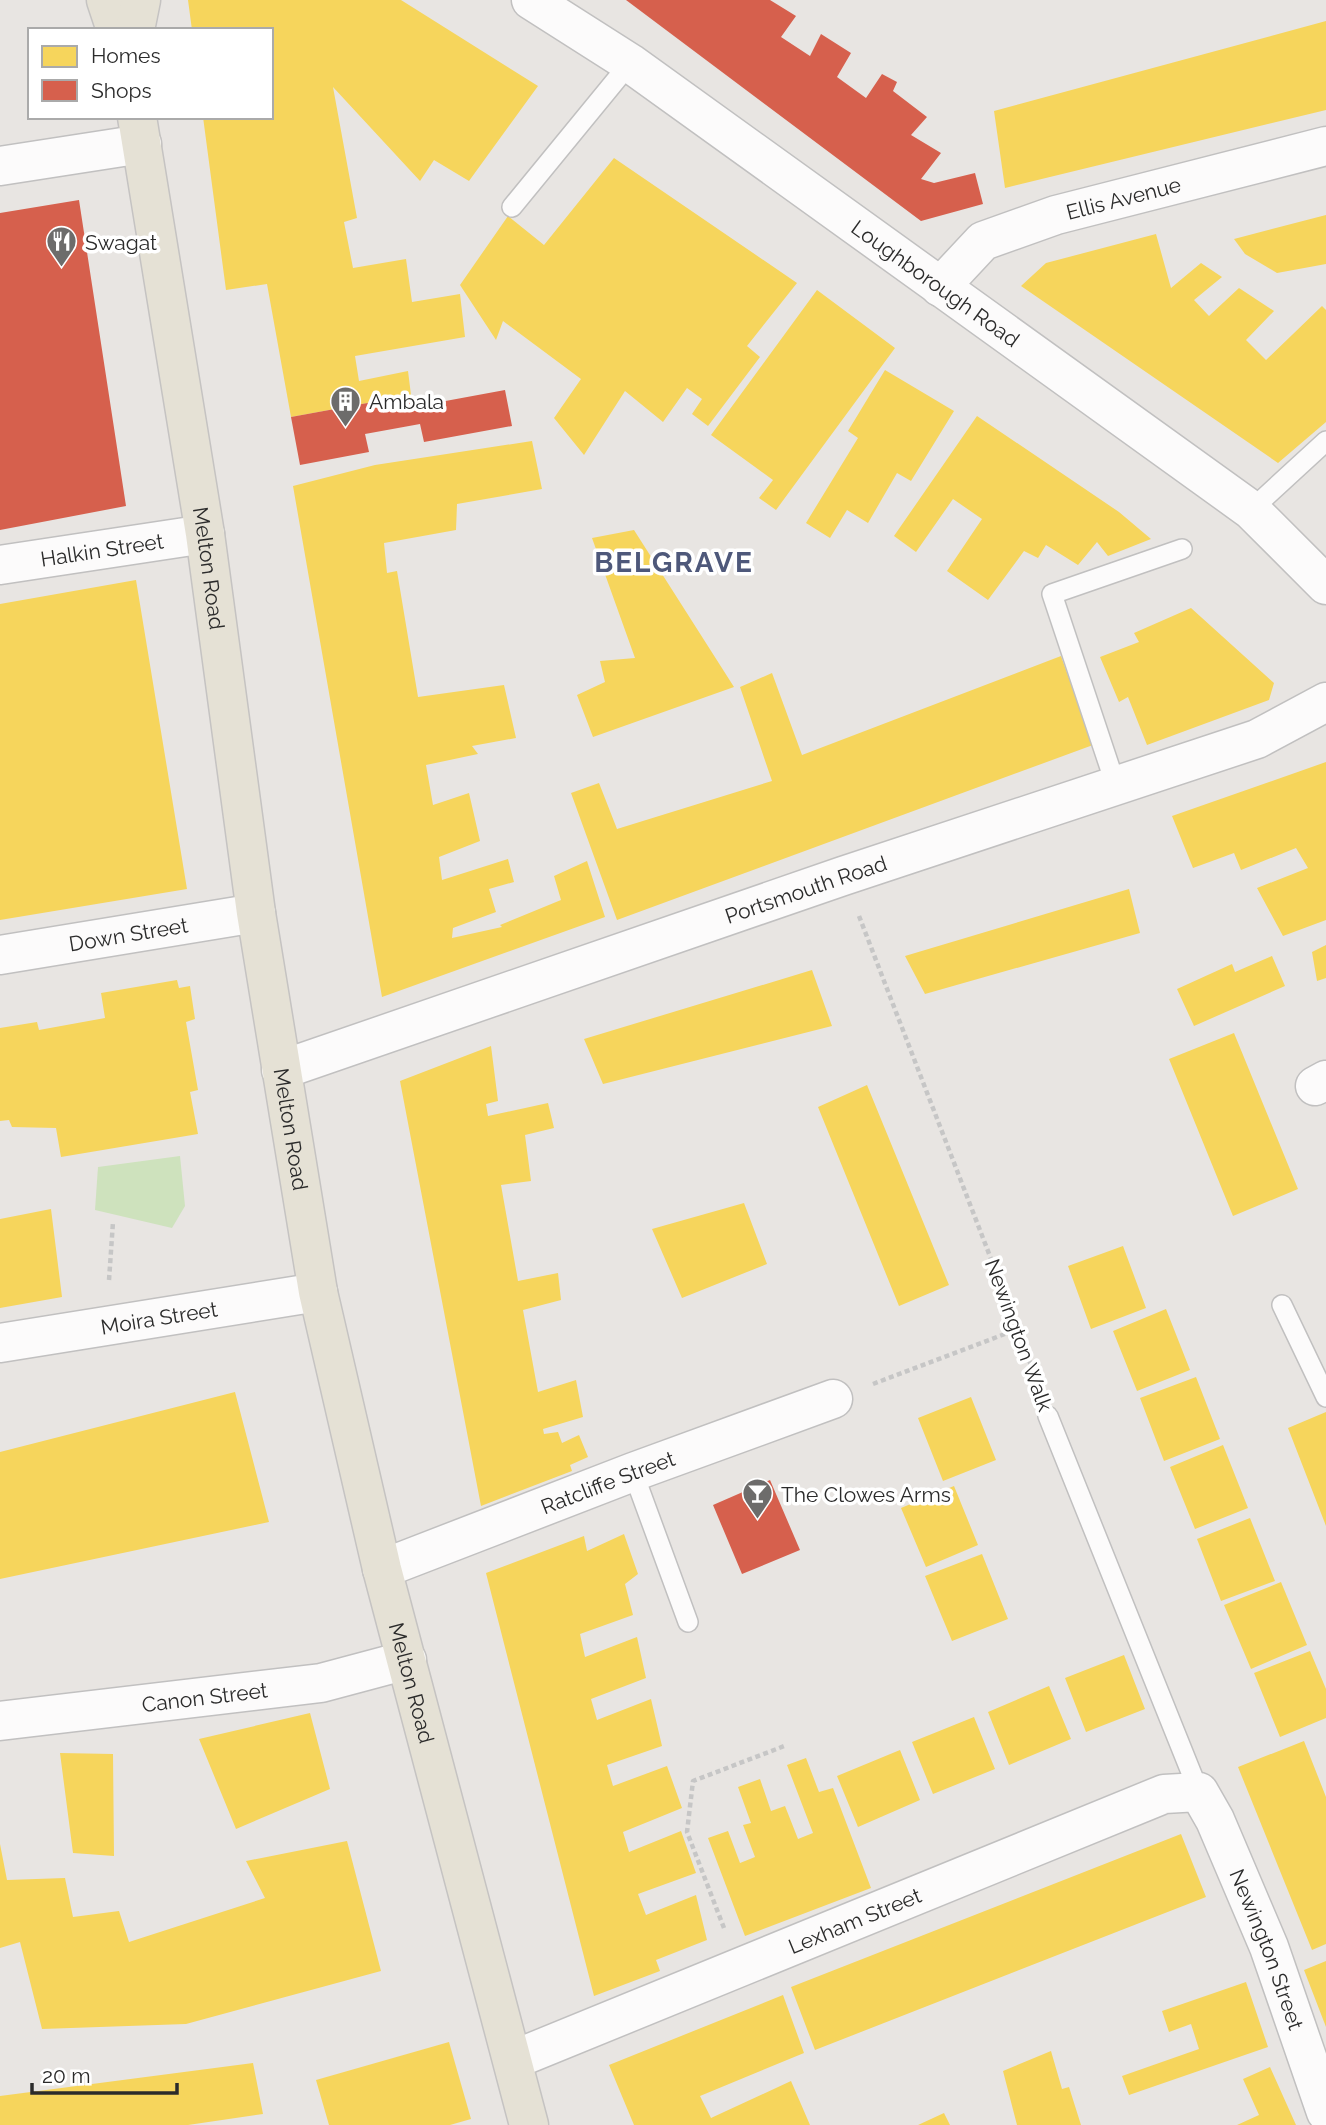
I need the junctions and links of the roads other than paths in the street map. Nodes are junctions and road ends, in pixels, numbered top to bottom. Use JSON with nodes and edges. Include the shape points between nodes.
{"nodes":[{"id":1,"x":106,"y":0,"type":"edge"},
{"id":2,"x":141,"y":0,"type":"edge"},
{"id":3,"x":530,"y":0,"type":"edge"},
{"id":4,"x":115,"y":28,"type":"edge"},
{"id":5,"x":135,"y":28,"type":"edge"},
{"id":6,"x":630,"y":63,"type":"junction"},
{"id":7,"x":140,"y":130,"type":"edge"},
{"id":8,"x":1326,"y":146,"type":"edge"},
{"id":9,"x":0,"y":166,"type":"edge"},
{"id":10,"x":512,"y":207,"type":"dead end"},
{"id":11,"x":940,"y":287,"type":"junction"},
{"id":12,"x":1326,"y":442,"type":"edge"},
{"id":13,"x":1251,"y":510,"type":"junction"},
{"id":14,"x":205,"y":534,"type":"junction"},
{"id":15,"x":1182,"y":549,"type":"dead end"},
{"id":16,"x":0,"y":565,"type":"edge"},
{"id":17,"x":1326,"y":585,"type":"edge"},
{"id":18,"x":1326,"y":702,"type":"edge"},
{"id":19,"x":1116,"y":786,"type":"junction"},
{"id":20,"x":256,"y":913,"type":"junction"},
{"id":21,"x":0,"y":954,"type":"edge"},
{"id":22,"x":281,"y":1070,"type":"junction"},
{"id":23,"x":318,"y":1293,"type":"junction"},
{"id":24,"x":1282,"y":1305,"type":"dead end"},
{"id":25,"x":0,"y":1343,"type":"edge"},
{"id":26,"x":1326,"y":1397,"type":"edge"},
{"id":27,"x":833,"y":1399,"type":"road end"},
{"id":28,"x":1048,"y":1416,"type":"road end"},
{"id":29,"x":633,"y":1472,"type":"junction"},
{"id":30,"x":382,"y":1569,"type":"junction"},
{"id":31,"x":688,"y":1622,"type":"dead end"},
{"id":32,"x":407,"y":1660,"type":"junction"},
{"id":33,"x":0,"y":1721,"type":"edge"},
{"id":34,"x":1199,"y":1792,"type":"junction"},
{"id":35,"x":513,"y":2060,"type":"junction"},
{"id":36,"x":1326,"y":2112,"type":"edge"},
{"id":37,"x":529,"y":2125,"type":"edge"}],
"edges":[{"from":1,"to":4,"type":"main road"},
{"from":2,"to":5,"type":"main road"},
{"from":3,"to":6,"type":"street","name":"Loughborough Road"},
{"from":6,"to":10,"type":"lane"},
{"from":6,"to":11,"type":"street","name":"Loughborough Road"},
{"from":7,"to":9,"type":"street"},
{"from":7,"to":14,"type":"main road","name":"Melton Road"},
{"from":8,"to":11,"type":"street","name":"Ellis Avenue","via":[[1056,215],[983,241]]},
{"from":11,"to":13,"type":"street","name":"Loughborough Road"},
{"from":12,"to":13,"type":"lane"},
{"from":13,"to":17,"type":"street","name":"Loughborough Road"},
{"from":14,"to":16,"type":"street","name":"Halkin Street"},
{"from":14,"to":20,"type":"main road","name":"Melton Road"},
{"from":15,"to":19,"type":"lane","via":[[1052,594]]},
{"from":18,"to":19,"type":"street","name":"Portsmouth Road","via":[[1257,739]]},
{"from":19,"to":22,"type":"street","name":"Portsmouth Road"},
{"from":20,"to":21,"type":"street","name":"Down Street"},
{"from":20,"to":22,"type":"main road","name":"Melton Road"},
{"from":22,"to":23,"type":"main road","name":"Melton Road"},
{"from":23,"to":25,"type":"street","name":"Moira Street"},
{"from":23,"to":30,"type":"main road","name":"Melton Road"},
{"from":24,"to":26,"type":"lane"},
{"from":27,"to":29,"type":"street","name":"Ratcliffe Street"},
{"from":28,"to":34,"type":"lane","name":"Newington Walk"},
{"from":29,"to":30,"type":"street","name":"Ratcliffe Street"},
{"from":29,"to":31,"type":"lane"},
{"from":30,"to":32,"type":"main road","name":"Melton Road"},
{"from":32,"to":33,"type":"street","name":"Canon Street","via":[[321,1683]]},
{"from":32,"to":35,"type":"main road","name":"Melton Road"},
{"from":34,"to":35,"type":"street","name":"Lexham Street","via":[[1164,1794]]},
{"from":34,"to":36,"type":"street","name":"Newington Street","via":[[1269,1947]]},
{"from":35,"to":37,"type":"main road","name":"Melton Road"}]}
